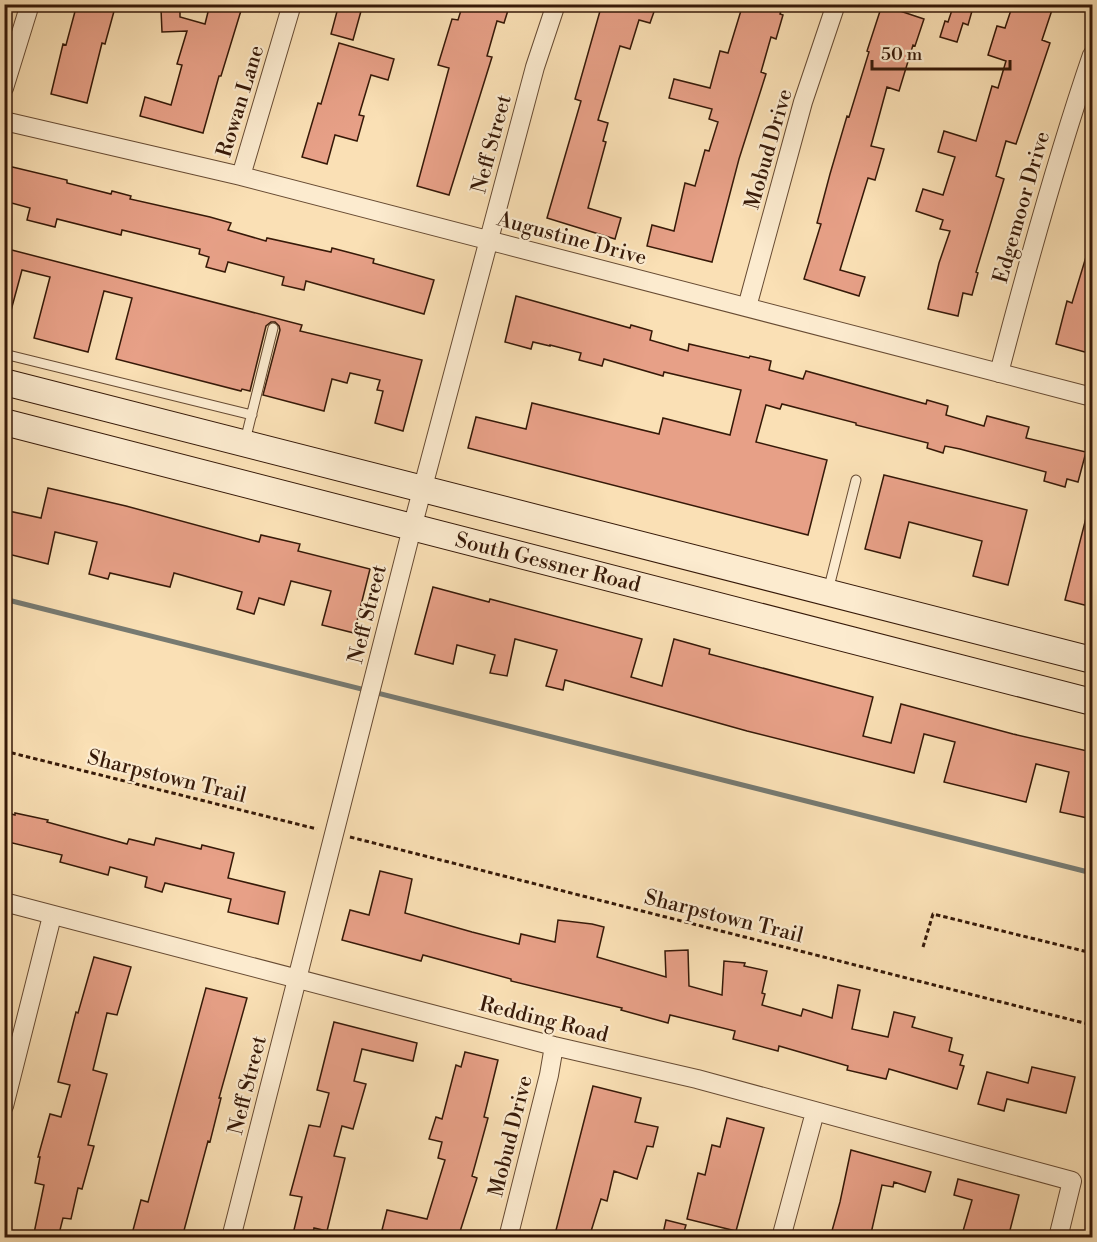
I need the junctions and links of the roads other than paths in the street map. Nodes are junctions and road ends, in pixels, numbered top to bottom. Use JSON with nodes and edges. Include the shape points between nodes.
{"nodes":[{"id":1,"x":30,"y":4,"type":"edge"},
{"id":2,"x":292,"y":4,"type":"edge"},
{"id":3,"x":556,"y":4,"type":"edge"},
{"id":4,"x":836,"y":4,"type":"edge"},
{"id":5,"x":1092,"y":55,"type":"edge"},
{"id":6,"x":4,"y":88,"type":"edge"},
{"id":7,"x":4,"y":120,"type":"edge"},
{"id":8,"x":241,"y":176,"type":"junction"},
{"id":9,"x":488,"y":240,"type":"junction"},
{"id":10,"x":747,"y":307,"type":"junction"},
{"id":11,"x":273,"y":328,"type":"dead end"},
{"id":12,"x":4,"y":354,"type":"edge"},
{"id":13,"x":999,"y":373,"type":"junction"},
{"id":14,"x":4,"y":382,"type":"edge"},
{"id":15,"x":1092,"y":397,"type":"edge"},
{"id":16,"x":252,"y":415,"type":"junction"},
{"id":17,"x":4,"y":422,"type":"edge"},
{"id":18,"x":245,"y":443,"type":"junction"},
{"id":19,"x":856,"y":480,"type":"dead end"},
{"id":20,"x":423,"y":489,"type":"junction"},
{"id":21,"x":412,"y":528,"type":"junction"},
{"id":22,"x":782,"y":582,"type":"junction"},
{"id":23,"x":827,"y":594,"type":"junction"},
{"id":24,"x":772,"y":619,"type":"junction"},
{"id":25,"x":1092,"y":660,"type":"edge"},
{"id":26,"x":1092,"y":702,"type":"edge"},
{"id":27,"x":4,"y":902,"type":"edge"},
{"id":28,"x":52,"y":916,"type":"junction"},
{"id":29,"x":297,"y":978,"type":"junction"},
{"id":30,"x":554,"y":1046,"type":"junction"},
{"id":31,"x":4,"y":1106,"type":"edge"},
{"id":32,"x":815,"y":1112,"type":"junction"},
{"id":33,"x":231,"y":1238,"type":"edge"},
{"id":34,"x":508,"y":1238,"type":"edge"},
{"id":35,"x":781,"y":1238,"type":"edge"},
{"id":36,"x":1058,"y":1238,"type":"edge"}],
"edges":[{"from":1,"to":6,"type":"street"},
{"from":2,"to":8,"type":"street","name":"Rowan Lane"},
{"from":3,"to":9,"type":"street","name":"Neff Street"},
{"from":4,"to":10,"type":"street","name":"Mobud Drive","via":[[803,102]]},
{"from":5,"to":13,"type":"street","name":"Edgemoor Drive","via":[[1034,239]]},
{"from":7,"to":8,"type":"street","name":"Augustine Drive"},
{"from":8,"to":9,"type":"street","name":"Augustine Drive"},
{"from":9,"to":10,"type":"street","name":"Augustine Drive"},
{"from":9,"to":20,"type":"street","name":"Neff Street"},
{"from":10,"to":13,"type":"street","name":"Augustine Drive"},
{"from":11,"to":16,"type":"lane"},
{"from":12,"to":16,"type":"lane"},
{"from":13,"to":15,"type":"street","name":"Augustine Drive"},
{"from":14,"to":18,"type":"main road","name":"South Gessner Road"},
{"from":16,"to":18,"type":"lane"},
{"from":17,"to":21,"type":"main road","name":"South Gessner Road"},
{"from":18,"to":20,"type":"main road","name":"South Gessner Road"},
{"from":19,"to":23,"type":"lane"},
{"from":20,"to":21,"type":"street","name":"Neff Street"},
{"from":20,"to":22,"type":"main road","name":"South Gessner Road"},
{"from":21,"to":24,"type":"main road","name":"South Gessner Road"},
{"from":21,"to":29,"type":"street","name":"Neff Street"},
{"from":22,"to":23,"type":"main road","name":"South Gessner Road"},
{"from":22,"to":24,"type":"main road"},
{"from":23,"to":25,"type":"main road","name":"South Gessner Road"},
{"from":24,"to":26,"type":"main road","name":"South Gessner Road"},
{"from":27,"to":28,"type":"street","name":"Redding Road"},
{"from":28,"to":29,"type":"street","name":"Redding Road"},
{"from":28,"to":31,"type":"street"},
{"from":29,"to":30,"type":"street","name":"Redding Road"},
{"from":29,"to":33,"type":"street","name":"Neff Street"},
{"from":30,"to":32,"type":"street","name":"Redding Road","via":[[697,1079]]},
{"from":30,"to":34,"type":"street","name":"Mobud Drive"},
{"from":32,"to":35,"type":"street"},
{"from":32,"to":36,"type":"street","name":"Redding Road","via":[[1072,1181]]}]}
